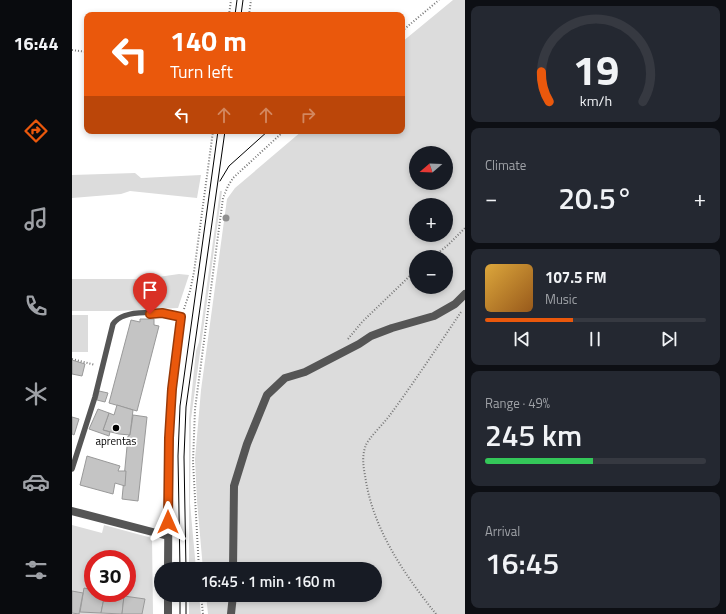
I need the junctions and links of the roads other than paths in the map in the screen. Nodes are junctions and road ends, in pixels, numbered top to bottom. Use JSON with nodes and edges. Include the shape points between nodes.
{"nodes":[{"id":1,"x":465,"y":294,"type":"edge"},
{"id":2,"x":181,"y":317,"type":"joint"},
{"id":3,"x":72,"y":469,"type":"edge"},
{"id":4,"x":72,"y":512,"type":"edge"},
{"id":5,"x":168,"y":536,"type":"junction"},
{"id":6,"x":168,"y":562,"type":"edge"},
{"id":7,"x":233,"y":562,"type":"edge"},
{"id":8,"x":168,"y":602,"type":"edge"},
{"id":9,"x":232,"y":602,"type":"edge"},
{"id":10,"x":168,"y":614,"type":"edge"},
{"id":11,"x":231,"y":614,"type":"edge"}],
"edges":[{"from":1,"to":7,"type":"street","via":[[455,304],[434,316],[371,336],[305,372],[285,378],[267,395],[247,444],[234,486]]},
{"from":2,"to":3,"type":"lane","via":[[162,313],[122,316],[113,324],[95,397]]},
{"from":2,"to":5,"type":"street","via":[[169,438]]},
{"from":4,"to":5,"type":"street"},
{"from":5,"to":6,"type":"street"},
{"from":8,"to":10,"type":"street"},
{"from":9,"to":11,"type":"street"}]}
